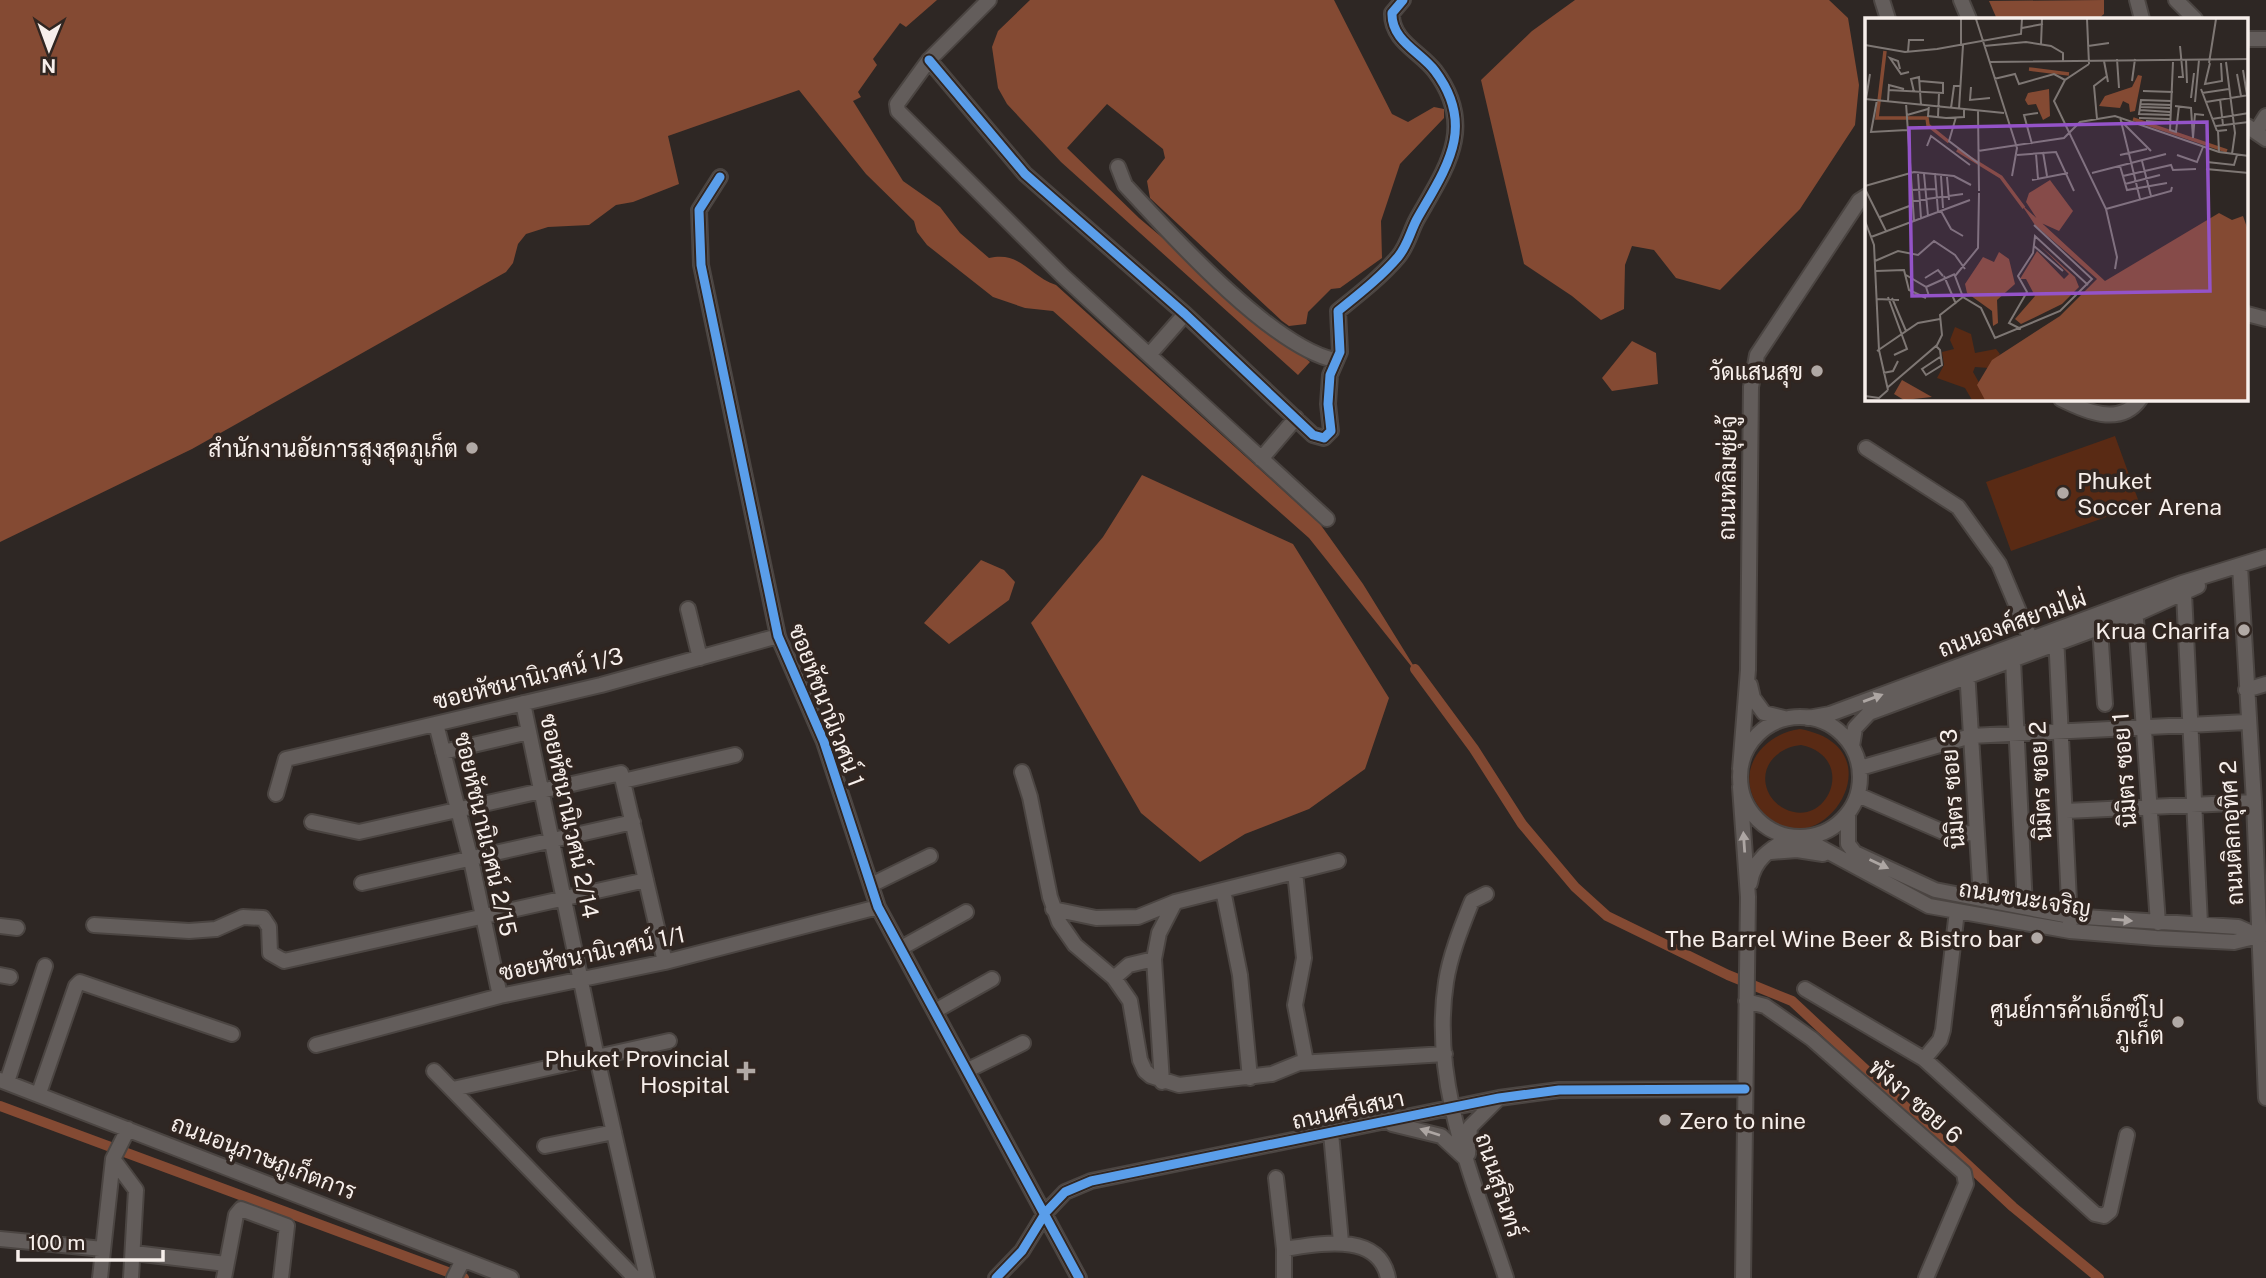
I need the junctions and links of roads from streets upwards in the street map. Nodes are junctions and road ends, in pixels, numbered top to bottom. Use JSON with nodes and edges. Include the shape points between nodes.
{"nodes":[{"id":1,"x":989,"y":0,"type":"edge"},
{"id":2,"x":1403,"y":0,"type":"edge"},
{"id":3,"x":1882,"y":0,"type":"edge"},
{"id":4,"x":1961,"y":0,"type":"edge"},
{"id":5,"x":2137,"y":0,"type":"edge"},
{"id":6,"x":2176,"y":0,"type":"edge"},
{"id":7,"x":1888,"y":18,"type":"edge"},
{"id":8,"x":1969,"y":18,"type":"edge"},
{"id":9,"x":2142,"y":18,"type":"edge"},
{"id":10,"x":2193,"y":18,"type":"edge"},
{"id":11,"x":2248,"y":39,"type":"edge"},
{"id":12,"x":2266,"y":39,"type":"edge"},
{"id":13,"x":929,"y":60,"type":"junction"},
{"id":14,"x":2266,"y":117,"type":"edge"},
{"id":15,"x":2256,"y":132,"type":"edge"},
{"id":16,"x":1118,"y":167,"type":"dead end"},
{"id":17,"x":720,"y":177,"type":"dead end"},
{"id":18,"x":1865,"y":203,"type":"edge"},
{"id":19,"x":1185,"y":314,"type":"junction"},
{"id":20,"x":2248,"y":314,"type":"edge"},
{"id":21,"x":2266,"y":319,"type":"edge"},
{"id":22,"x":1149,"y":355,"type":"junction"},
{"id":23,"x":1335,"y":360,"type":"junction"},
{"id":24,"x":2065,"y":401,"type":"edge"},
{"id":25,"x":2139,"y":401,"type":"edge"},
{"id":26,"x":1296,"y":418,"type":"junction"},
{"id":27,"x":1866,"y":448,"type":"dead end"},
{"id":28,"x":1261,"y":458,"type":"junction"},
{"id":29,"x":1327,"y":519,"type":"dead end"},
{"id":30,"x":2266,"y":557,"type":"edge"},
{"id":31,"x":2235,"y":568,"type":"junction"},
{"id":32,"x":2184,"y":593,"type":"junction"},
{"id":33,"x":2135,"y":608,"type":"junction"},
{"id":34,"x":688,"y":609,"type":"dead end"},
{"id":35,"x":2100,"y":628,"type":"junction"},
{"id":36,"x":778,"y":636,"type":"junction"},
{"id":37,"x":2056,"y":638,"type":"junction"},
{"id":38,"x":2031,"y":640,"type":"junction"},
{"id":39,"x":700,"y":657,"type":"junction"},
{"id":40,"x":2013,"y":660,"type":"junction"},
{"id":41,"x":1748,"y":670,"type":"junction"},
{"id":42,"x":1967,"y":671,"type":"junction"},
{"id":43,"x":2266,"y":684,"type":"edge"},
{"id":44,"x":2246,"y":690,"type":"junction"},
{"id":45,"x":523,"y":702,"type":"junction"},
{"id":46,"x":2105,"y":704,"type":"dead end"},
{"id":47,"x":1788,"y":718,"type":"junction"},
{"id":48,"x":1808,"y":718,"type":"junction"},
{"id":49,"x":2247,"y":722,"type":"junction"},
{"id":50,"x":436,"y":724,"type":"junction"},
{"id":51,"x":2191,"y":726,"type":"junction"},
{"id":52,"x":2144,"y":729,"type":"junction"},
{"id":53,"x":530,"y":732,"type":"junction"},
{"id":54,"x":2060,"y":733,"type":"junction"},
{"id":55,"x":2017,"y":735,"type":"junction"},
{"id":56,"x":1971,"y":736,"type":"junction"},
{"id":57,"x":1852,"y":746,"type":"junction"},
{"id":58,"x":443,"y":752,"type":"junction"},
{"id":59,"x":735,"y":755,"type":"dead end"},
{"id":60,"x":1860,"y":768,"type":"junction"},
{"id":61,"x":1740,"y":769,"type":"junction"},
{"id":62,"x":1021,"y":772,"type":"dead end"},
{"id":63,"x":622,"y":777,"type":"junction"},
{"id":64,"x":1740,"y":787,"type":"junction"},
{"id":65,"x":542,"y":790,"type":"junction"},
{"id":66,"x":276,"y":794,"type":"dead end"},
{"id":67,"x":1858,"y":795,"type":"junction"},
{"id":68,"x":2254,"y":802,"type":"junction"},
{"id":69,"x":2196,"y":804,"type":"junction"},
{"id":70,"x":2149,"y":807,"type":"junction"},
{"id":71,"x":458,"y":810,"type":"junction"},
{"id":72,"x":2066,"y":811,"type":"junction"},
{"id":73,"x":1848,"y":814,"type":"junction"},
{"id":74,"x":312,"y":822,"type":"dead end"},
{"id":75,"x":633,"y":822,"type":"junction"},
{"id":76,"x":1977,"y":833,"type":"junction"},
{"id":77,"x":1796,"y":837,"type":"junction"},
{"id":78,"x":551,"y":841,"type":"junction"},
{"id":79,"x":1767,"y":853,"type":"junction"},
{"id":80,"x":930,"y":856,"type":"dead end"},
{"id":81,"x":1838,"y":857,"type":"junction"},
{"id":82,"x":471,"y":860,"type":"junction"},
{"id":83,"x":1338,"y":861,"type":"dead end"},
{"id":84,"x":1295,"y":872,"type":"junction"},
{"id":85,"x":646,"y":880,"type":"junction"},
{"id":86,"x":362,"y":883,"type":"dead end"},
{"id":87,"x":871,"y":886,"type":"junction"},
{"id":88,"x":1223,"y":890,"type":"junction"},
{"id":89,"x":1486,"y":894,"type":"dead end"},
{"id":90,"x":1748,"y":897,"type":"junction"},
{"id":91,"x":564,"y":898,"type":"junction"},
{"id":92,"x":1981,"y":899,"type":"junction"},
{"id":93,"x":1175,"y":902,"type":"junction"},
{"id":94,"x":878,"y":907,"type":"junction"},
{"id":95,"x":2025,"y":907,"type":"junction"},
{"id":96,"x":1053,"y":909,"type":"junction"},
{"id":97,"x":1957,"y":911,"type":"junction"},
{"id":98,"x":966,"y":912,"type":"dead end"},
{"id":99,"x":483,"y":918,"type":"junction"},
{"id":100,"x":2070,"y":923,"type":"junction"},
{"id":101,"x":2158,"y":923,"type":"junction"},
{"id":102,"x":2200,"y":924,"type":"junction"},
{"id":103,"x":94,"y":925,"type":"dead end"},
{"id":104,"x":0,"y":926,"type":"edge"},
{"id":105,"x":17,"y":928,"type":"dead end"},
{"id":106,"x":2262,"y":935,"type":"edge"},
{"id":107,"x":901,"y":948,"type":"junction"},
{"id":108,"x":1154,"y":959,"type":"junction"},
{"id":109,"x":665,"y":962,"type":"junction"},
{"id":110,"x":44,"y":966,"type":"dead end"},
{"id":111,"x":1114,"y":978,"type":"junction"},
{"id":112,"x":992,"y":979,"type":"dead end"},
{"id":113,"x":581,"y":980,"type":"junction"},
{"id":114,"x":1805,"y":989,"type":"dead end"},
{"id":115,"x":499,"y":996,"type":"junction"},
{"id":116,"x":1746,"y":998,"type":"junction"},
{"id":117,"x":935,"y":1011,"type":"junction"},
{"id":118,"x":232,"y":1034,"type":"dead end"},
{"id":119,"x":669,"y":1041,"type":"dead end"},
{"id":120,"x":1023,"y":1043,"type":"dead end"},
{"id":121,"x":316,"y":1045,"type":"dead end"},
{"id":122,"x":1445,"y":1054,"type":"junction"},
{"id":123,"x":597,"y":1058,"type":"junction"},
{"id":124,"x":1924,"y":1059,"type":"junction"},
{"id":125,"x":1306,"y":1062,"type":"junction"},
{"id":126,"x":968,"y":1070,"type":"junction"},
{"id":127,"x":434,"y":1071,"type":"dead end"},
{"id":128,"x":1250,"y":1078,"type":"junction"},
{"id":129,"x":3,"y":1081,"type":"edge"},
{"id":130,"x":1161,"y":1082,"type":"junction"},
{"id":131,"x":453,"y":1089,"type":"junction"},
{"id":132,"x":1745,"y":1089,"type":"junction"},
{"id":133,"x":39,"y":1093,"type":"junction"},
{"id":134,"x":1499,"y":1098,"type":"junction"},
{"id":135,"x":2266,"y":1098,"type":"edge"},
{"id":136,"x":1450,"y":1107,"type":"junction"},
{"id":137,"x":1383,"y":1123,"type":"junction"},
{"id":138,"x":128,"y":1129,"type":"junction"},
{"id":139,"x":614,"y":1132,"type":"junction"},
{"id":140,"x":1331,"y":1133,"type":"junction"},
{"id":141,"x":2127,"y":1135,"type":"dead end"},
{"id":142,"x":545,"y":1146,"type":"dead end"},
{"id":143,"x":113,"y":1159,"type":"junction"},
{"id":144,"x":1467,"y":1160,"type":"junction"},
{"id":145,"x":1276,"y":1178,"type":"dead end"},
{"id":146,"x":1046,"y":1212,"type":"junction"},
{"id":147,"x":0,"y":1239,"type":"edge"},
{"id":148,"x":1340,"y":1242,"type":"junction"},
{"id":149,"x":103,"y":1249,"type":"junction"},
{"id":150,"x":1284,"y":1249,"type":"junction"},
{"id":151,"x":134,"y":1253,"type":"junction"},
{"id":152,"x":463,"y":1260,"type":"junction"},
{"id":153,"x":225,"y":1271,"type":"edge"},
{"id":154,"x":100,"y":1278,"type":"edge"},
{"id":155,"x":131,"y":1278,"type":"edge"},
{"id":156,"x":281,"y":1278,"type":"edge"},
{"id":157,"x":454,"y":1278,"type":"edge"},
{"id":158,"x":511,"y":1278,"type":"edge"},
{"id":159,"x":635,"y":1278,"type":"edge"},
{"id":160,"x":647,"y":1278,"type":"edge"},
{"id":161,"x":996,"y":1278,"type":"edge"},
{"id":162,"x":1079,"y":1278,"type":"edge"},
{"id":163,"x":1284,"y":1278,"type":"edge"},
{"id":164,"x":1388,"y":1278,"type":"edge"},
{"id":165,"x":1506,"y":1278,"type":"edge"},
{"id":166,"x":1743,"y":1278,"type":"edge"},
{"id":167,"x":1926,"y":1278,"type":"edge"}],
"edges":[{"from":1,"to":13,"type":"street"},
{"from":2,"to":23,"type":"street","via":[[1392,13],[1395,31],[1445,86],[1456,139],[1449,165],[1413,226],[1407,246],[1338,311],[1340,352]]},
{"from":3,"to":7,"type":"street"},
{"from":4,"to":8,"type":"street"},
{"from":5,"to":9,"type":"street"},
{"from":6,"to":10,"type":"street"},
{"from":11,"to":12,"type":"street"},
{"from":13,"to":19,"type":"street","via":[[1025,174]]},
{"from":13,"to":22,"type":"street","via":[[897,104],[904,119]]},
{"from":14,"to":15,"type":"street"},
{"from":16,"to":23,"type":"street","via":[[1137,199],[1222,285],[1297,347]]},
{"from":17,"to":36,"type":"street","name":"ซอยหัชนานิเวศน์ 1","via":[[699,210],[700,256]]},
{"from":18,"to":41,"type":"street","name":"ถนนหลิมซุ่ยจู้","via":[[1757,355],[1751,387]]},
{"from":19,"to":22,"type":"street"},
{"from":19,"to":26,"type":"street"},
{"from":20,"to":21,"type":"street"},
{"from":22,"to":28,"type":"street"},
{"from":23,"to":26,"type":"street","via":[[1328,404],[1331,431],[1324,438],[1313,435]]},
{"from":24,"to":25,"type":"street","via":[[2090,414],[2114,415]]},
{"from":26,"to":28,"type":"street"},
{"from":27,"to":38,"type":"street","via":[[1958,507],[1999,564]]},
{"from":28,"to":29,"type":"street"},
{"from":30,"to":31,"type":"street","name":"ถนนองค์สยามไผ่"},
{"from":31,"to":32,"type":"street","name":"ถนนองค์สยามไผ่"},
{"from":31,"to":33,"type":"street","name":"ถนนองค์สยามไผ่"},
{"from":31,"to":44,"type":"street","name":"ถนนติลกอุทิศ 2"},
{"from":32,"to":33,"type":"street","name":"ถนนองค์สยามไผ่"},
{"from":32,"to":51,"type":"street"},
{"from":33,"to":35,"type":"street","name":"ถนนองค์สยามไผ่"},
{"from":33,"to":37,"type":"street","name":"ถนนองค์สยามไผ่"},
{"from":33,"to":52,"type":"street","name":"นิมิตร ซอย 1"},
{"from":34,"to":39,"type":"street"},
{"from":35,"to":37,"type":"street","name":"ถนนองค์สยามไผ่"},
{"from":35,"to":46,"type":"street"},
{"from":36,"to":39,"type":"street","name":"ซอยหัชนานิเวศน์ 1/3"},
{"from":36,"to":87,"type":"street","name":"ซอยหัชนานิเวศน์ 1","via":[[824,742]]},
{"from":37,"to":38,"type":"street","name":"ถนนองค์สยามไผ่"},
{"from":37,"to":40,"type":"street","name":"ถนนองค์สยามไผ่"},
{"from":37,"to":54,"type":"street","name":"นิมิตร ซอย 2"},
{"from":38,"to":42,"type":"street","name":"ถนนองค์สยามไผ่"},
{"from":39,"to":45,"type":"street","name":"ซอยหัชนานิเวศน์ 1/3"},
{"from":40,"to":42,"type":"street","name":"ถนนองค์สยามไผ่"},
{"from":40,"to":55,"type":"street"},
{"from":41,"to":47,"type":"street","name":"ถนนหลิมซุ่ยจู้","via":[[1758,707],[1774,717]]},
{"from":41,"to":61,"type":"street","name":"ถนนหลิมซุ่ยจู้"},
{"from":48,"to":42,"type":"street","name":"ถนนองค์สยามไผ่","one_way":true},
{"from":42,"to":56,"type":"street","name":"นิมิตร ซอย 3"},
{"from":42,"to":57,"type":"street","name":"ถนนองค์สยามไผ่","via":[[1869,713],[1855,728]]},
{"from":43,"to":44,"type":"street"},
{"from":44,"to":49,"type":"street","name":"ถนนติลกอุทิศ 2"},
{"from":45,"to":50,"type":"street","name":"ซอยหัชนานิเวศน์ 1/3"},
{"from":45,"to":53,"type":"street","name":"ซอยหัชนานิเวศน์ 2/14"},
{"from":47,"to":48,"type":"street"},
{"from":47,"to":61,"type":"street","via":[[1755,737]]},
{"from":48,"to":57,"type":"street","via":[[1828,723]]},
{"from":49,"to":51,"type":"street"},
{"from":49,"to":68,"type":"street","name":"ถนนติลกอุทิศ 2"},
{"from":50,"to":58,"type":"street","name":"ซอยหัชนานิเวศน์ 2/15"},
{"from":50,"to":66,"type":"street","name":"ซอยหัชนานิเวศน์ 1/3","via":[[286,758]]},
{"from":51,"to":52,"type":"street"},
{"from":51,"to":69,"type":"street"},
{"from":52,"to":54,"type":"street"},
{"from":52,"to":70,"type":"street","name":"นิมิตร ซอย 1"},
{"from":53,"to":58,"type":"street"},
{"from":53,"to":65,"type":"street","name":"ซอยหัชนานิเวศน์ 2/14"},
{"from":54,"to":55,"type":"street"},
{"from":54,"to":72,"type":"street","name":"นิมิตร ซอย 2"},
{"from":55,"to":56,"type":"street"},
{"from":55,"to":95,"type":"street"},
{"from":56,"to":60,"type":"street"},
{"from":56,"to":76,"type":"street","name":"นิมิตร ซอย 3"},
{"from":57,"to":60,"type":"street"},
{"from":58,"to":71,"type":"street","name":"ซอยหัชนานิเวศน์ 2/15"},
{"from":59,"to":63,"type":"street"},
{"from":60,"to":67,"type":"street"},
{"from":61,"to":64,"type":"street"},
{"from":62,"to":96,"type":"street","via":[[1037,825]]},
{"from":63,"to":65,"type":"street"},
{"from":63,"to":75,"type":"street"},
{"from":64,"to":77,"type":"street","via":[[1760,823]]},
{"from":90,"to":64,"type":"street","one_way":true},
{"from":65,"to":71,"type":"street"},
{"from":65,"to":78,"type":"street","name":"ซอยหัชนานิเวศน์ 2/14"},
{"from":67,"to":73,"type":"street"},
{"from":67,"to":76,"type":"street","via":[[1948,834]]},
{"from":68,"to":69,"type":"street"},
{"from":68,"to":106,"type":"street","name":"ถนนติลกอุทิศ 2"},
{"from":69,"to":70,"type":"street"},
{"from":69,"to":102,"type":"street"},
{"from":70,"to":72,"type":"street"},
{"from":70,"to":101,"type":"street","name":"นิมิตร ซอย 1"},
{"from":71,"to":74,"type":"street","via":[[359,832]]},
{"from":71,"to":82,"type":"street","name":"ซอยหัชนานิเวศน์ 2/15"},
{"from":72,"to":100,"type":"street","name":"นิมิตร ซอย 2"},
{"from":73,"to":77,"type":"street","via":[[1833,827]]},
{"from":73,"to":92,"type":"street","name":"ถนนชนะเจริญ","one_way":true,"via":[[1848,844],[1855,853],[1935,890]]},
{"from":75,"to":78,"type":"street"},
{"from":75,"to":85,"type":"street"},
{"from":76,"to":92,"type":"street","name":"นิมิตร ซอย 3"},
{"from":77,"to":79,"type":"street"},
{"from":77,"to":81,"type":"street","name":"ถนนชนะเจริญ"},
{"from":78,"to":82,"type":"street"},
{"from":78,"to":91,"type":"street","name":"ซอยหัชนานิเวศน์ 2/14"},
{"from":79,"to":81,"type":"street","via":[[1797,850]]},
{"from":79,"to":90,"type":"street","via":[[1756,864]]},
{"from":80,"to":87,"type":"street"},
{"from":81,"to":97,"type":"street","name":"ถนนชนะเจริญ","via":[[1929,906]]},
{"from":82,"to":86,"type":"street"},
{"from":82,"to":99,"type":"street","name":"ซอยหัชนานิเวศน์ 2/15"},
{"from":83,"to":84,"type":"street"},
{"from":84,"to":88,"type":"street"},
{"from":84,"to":125,"type":"street","via":[[1304,958],[1295,1005]]},
{"from":85,"to":91,"type":"street"},
{"from":85,"to":109,"type":"street"},
{"from":87,"to":94,"type":"street","name":"ซอยหัชนานิเวศน์ 1"},
{"from":88,"to":93,"type":"street"},
{"from":88,"to":128,"type":"street","via":[[1240,975]]},
{"from":89,"to":122,"type":"street","name":"ถนนสุรินทร์","via":[[1472,901],[1446,982]]},
{"from":90,"to":116,"type":"street"},
{"from":91,"to":99,"type":"street"},
{"from":91,"to":113,"type":"street","name":"ซอยหัชนานิเวศน์ 2/14"},
{"from":92,"to":95,"type":"street","name":"ถนนชนะเจริญ"},
{"from":93,"to":96,"type":"street","via":[[1138,917],[1115,919]]},
{"from":93,"to":108,"type":"street","via":[[1159,933]]},
{"from":94,"to":107,"type":"street","name":"ซอยหัชนานิเวศน์ 1"},
{"from":94,"to":109,"type":"street","name":"ซอยหัชนานิเวศน์ 1/1"},
{"from":95,"to":100,"type":"street","name":"ถนนชนะเจริญ"},
{"from":96,"to":111,"type":"street","via":[[1075,945]]},
{"from":97,"to":100,"type":"street","name":"ถนนชนะเจริญ"},
{"from":97,"to":124,"type":"street","via":[[1943,1030]]},
{"from":98,"to":107,"type":"street"},
{"from":99,"to":103,"type":"street","via":[[284,961],[270,953],[269,927],[263,918],[243,917],[216,929],[189,931]]},
{"from":99,"to":115,"type":"street","name":"ซอยหัชนานิเวศน์ 2/15"},
{"from":100,"to":101,"type":"street","name":"ถนนชนะเจริญ","one_way":true},
{"from":100,"to":106,"type":"street","name":"ถนนชนะเจริญ","via":[[2234,942]]},
{"from":101,"to":102,"type":"street","name":"ถนนชนะเจริญ"},
{"from":102,"to":106,"type":"street","name":"ถนนชนะเจริญ","via":[[2238,927]]},
{"from":104,"to":105,"type":"street"},
{"from":106,"to":135,"type":"street","name":"ถนนติลกอุทิศ 2"},
{"from":107,"to":117,"type":"street","name":"ซอยหัชนานิเวศน์ 1"},
{"from":108,"to":111,"type":"street","via":[[1129,965]]},
{"from":108,"to":130,"type":"street"},
{"from":109,"to":113,"type":"street","name":"ซอยหัชนานิเวศน์ 1/1"},
{"from":110,"to":129,"type":"street"},
{"from":111,"to":130,"type":"street","via":[[1130,1001],[1144,1071]]},
{"from":112,"to":117,"type":"street"},
{"from":113,"to":115,"type":"street","name":"ซอยหัชนานิเวศน์ 1/1"},
{"from":113,"to":123,"type":"street","name":"ซอยหัชนานิเวศน์ 2/14"},
{"from":114,"to":124,"type":"street"},
{"from":115,"to":121,"type":"street","name":"ซอยหัชนานิเวศน์ 1/1"},
{"from":116,"to":132,"type":"street"},
{"from":116,"to":167,"type":"street","name":"พังงา ซอย 6","via":[[1812,1039],[1964,1173],[1966,1184]]},
{"from":117,"to":126,"type":"street","name":"ซอยหัชนานิเวศน์ 1"},
{"from":118,"to":133,"type":"street","via":[[80,982]]},
{"from":119,"to":123,"type":"street"},
{"from":120,"to":126,"type":"street"},
{"from":122,"to":125,"type":"street"},
{"from":122,"to":136,"type":"street","name":"ถนนสุรินทร์"},
{"from":123,"to":131,"type":"street"},
{"from":123,"to":139,"type":"street","name":"ซอยหัชนานิเวศน์ 2/14"},
{"from":124,"to":141,"type":"street","via":[[2095,1214],[2104,1216],[2110,1211]]},
{"from":125,"to":128,"type":"street"},
{"from":126,"to":146,"type":"street","name":"ซอยหัชนานิเวศน์ 1"},
{"from":127,"to":131,"type":"street"},
{"from":128,"to":130,"type":"street","via":[[1179,1085]]},
{"from":129,"to":133,"type":"street","name":"ถนนอนุภาษภูเก็ตการ"},
{"from":131,"to":159,"type":"street"},
{"from":132,"to":134,"type":"street","name":"ถนนศรีเสนา","via":[[1559,1090]]},
{"from":132,"to":166,"type":"street"},
{"from":133,"to":138,"type":"street","name":"ถนนอนุภาษภูเก็ตการ"},
{"from":134,"to":136,"type":"street","name":"ถนนศรีเสนา"},
{"from":134,"to":144,"type":"street","via":[[1470,1127]]},
{"from":136,"to":137,"type":"street","name":"ถนนศรีเสนา"},
{"from":136,"to":144,"type":"street","name":"ถนนสุรินทร์"},
{"from":137,"to":140,"type":"street","name":"ถนนศรีเสนา"},
{"from":144,"to":137,"type":"street","one_way":true,"via":[[1441,1136]]},
{"from":138,"to":143,"type":"street"},
{"from":138,"to":152,"type":"street","name":"ถนนอนุภาษภูเก็ตการ"},
{"from":139,"to":142,"type":"street"},
{"from":139,"to":160,"type":"street","name":"ซอยหัชนานิเวศน์ 2/14"},
{"from":140,"to":146,"type":"street","name":"ถนนศรีเสนา","via":[[1091,1181],[1065,1192]]},
{"from":140,"to":148,"type":"street"},
{"from":143,"to":149,"type":"street"},
{"from":143,"to":151,"type":"street","via":[[136,1190]]},
{"from":144,"to":165,"type":"street","name":"ถนนสุรินทร์"},
{"from":145,"to":150,"type":"street"},
{"from":146,"to":161,"type":"street","via":[[1022,1251]]},
{"from":146,"to":162,"type":"street"},
{"from":147,"to":149,"type":"street"},
{"from":148,"to":150,"type":"street"},
{"from":148,"to":164,"type":"street","via":[[1369,1251],[1382,1261]]},
{"from":149,"to":154,"type":"street"},
{"from":150,"to":163,"type":"street"},
{"from":151,"to":153,"type":"street"},
{"from":151,"to":155,"type":"street"},
{"from":152,"to":157,"type":"street"},
{"from":152,"to":158,"type":"street","name":"ถนนอนุภาษภูเก็ตการ"},
{"from":153,"to":156,"type":"street","via":[[241,1209],[287,1226]]}]}
